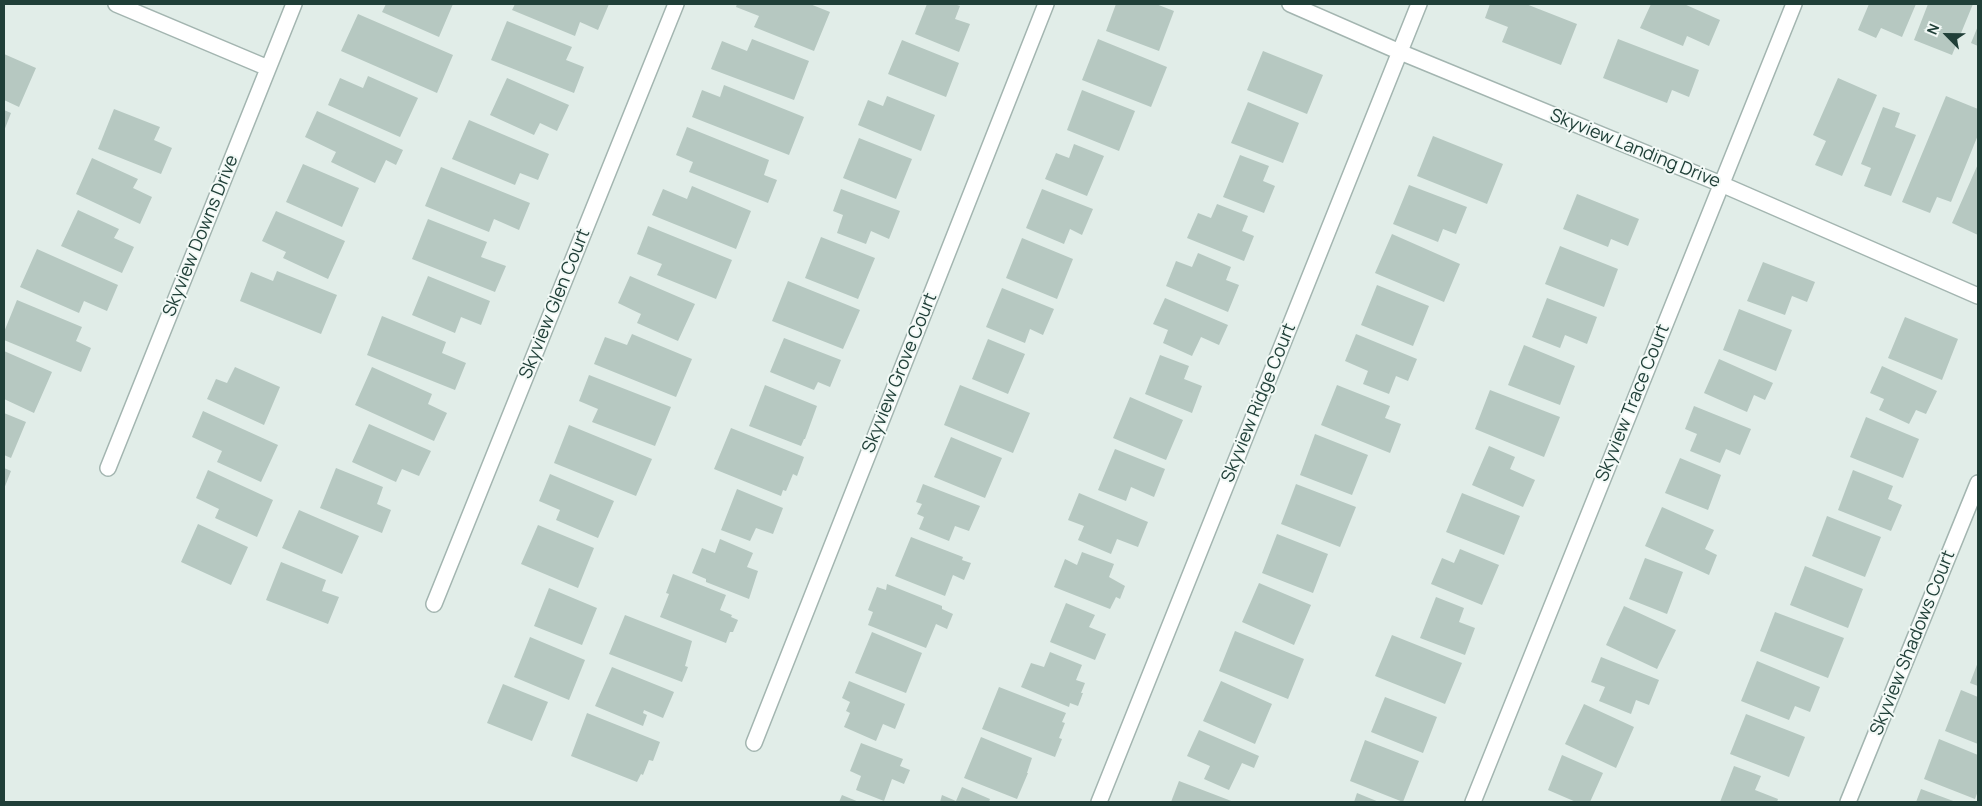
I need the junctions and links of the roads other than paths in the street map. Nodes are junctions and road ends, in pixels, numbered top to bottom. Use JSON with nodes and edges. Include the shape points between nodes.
{"nodes":[{"id":1,"x":116,"y":4,"type":"edge"},
{"id":2,"x":294,"y":4,"type":"edge"},
{"id":3,"x":676,"y":4,"type":"edge"},
{"id":4,"x":1046,"y":4,"type":"edge"},
{"id":5,"x":1290,"y":4,"type":"edge"},
{"id":6,"x":1419,"y":4,"type":"edge"},
{"id":7,"x":1794,"y":4,"type":"edge"},
{"id":8,"x":1400,"y":52,"type":"junction"},
{"id":9,"x":268,"y":68,"type":"junction"},
{"id":10,"x":1721,"y":184,"type":"junction"},
{"id":11,"x":1978,"y":296,"type":"edge"},
{"id":12,"x":108,"y":468,"type":"dead end"},
{"id":13,"x":1978,"y":483,"type":"edge"},
{"id":14,"x":434,"y":604,"type":"dead end"},
{"id":15,"x":754,"y":743,"type":"dead end"},
{"id":16,"x":1099,"y":802,"type":"edge"},
{"id":17,"x":1473,"y":802,"type":"edge"},
{"id":18,"x":1848,"y":802,"type":"edge"}],
"edges":[{"from":1,"to":9,"type":"street"},
{"from":2,"to":9,"type":"street","name":"Skyview Downs Drive"},
{"from":3,"to":14,"type":"street","name":"Skyview Glen Court"},
{"from":4,"to":15,"type":"street","name":"Skyview Grove Court"},
{"from":5,"to":8,"type":"street","name":"Skyview Landing Drive"},
{"from":6,"to":8,"type":"street","name":"Skyview Ridge Court"},
{"from":7,"to":10,"type":"street","name":"Skyview Trace Court"},
{"from":8,"to":10,"type":"street","name":"Skyview Landing Drive"},
{"from":8,"to":16,"type":"street","name":"Skyview Ridge Court"},
{"from":9,"to":12,"type":"street","name":"Skyview Downs Drive"},
{"from":10,"to":11,"type":"street","name":"Skyview Landing Drive"},
{"from":10,"to":17,"type":"street","name":"Skyview Trace Court"},
{"from":13,"to":18,"type":"street","name":"Skyview Shadows Court"}]}
